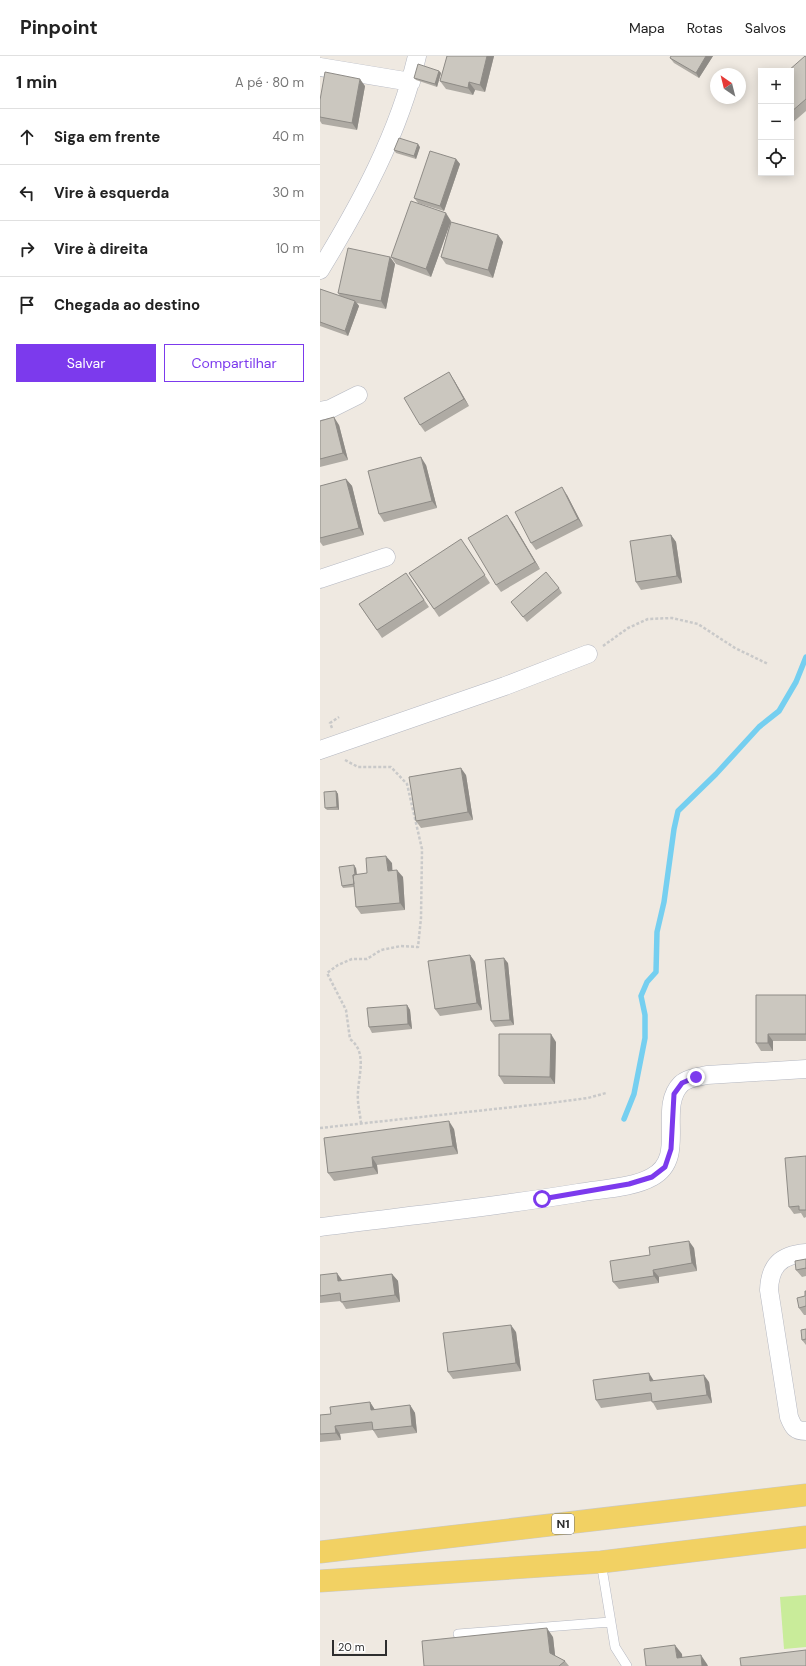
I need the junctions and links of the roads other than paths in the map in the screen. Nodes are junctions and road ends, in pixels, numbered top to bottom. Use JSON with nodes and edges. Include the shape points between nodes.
{"nodes":[{"id":1,"x":417,"y":56,"type":"edge"},
{"id":2,"x":320,"y":67,"type":"edge"},
{"id":3,"x":411,"y":82,"type":"junction"},
{"id":4,"x":320,"y":270,"type":"edge"},
{"id":5,"x":358,"y":395,"type":"dead end"},
{"id":6,"x":320,"y":410,"type":"edge"},
{"id":7,"x":386,"y":557,"type":"dead end"},
{"id":8,"x":320,"y":579,"type":"edge"},
{"id":9,"x":588,"y":654,"type":"road end"},
{"id":10,"x":320,"y":750,"type":"edge"},
{"id":11,"x":806,"y":1069,"type":"edge"},
{"id":12,"x":320,"y":1227,"type":"edge"},
{"id":13,"x":806,"y":1253,"type":"edge"},
{"id":14,"x":806,"y":1431,"type":"edge"},
{"id":15,"x":806,"y":1495,"type":"edge"},
{"id":16,"x":806,"y":1537,"type":"edge"},
{"id":17,"x":320,"y":1552,"type":"edge"},
{"id":18,"x":601,"y":1562,"type":"junction"},
{"id":19,"x":320,"y":1581,"type":"edge"},
{"id":20,"x":610,"y":1622,"type":"junction"},
{"id":21,"x":458,"y":1634,"type":"dead end"},
{"id":22,"x":627,"y":1666,"type":"edge"}],
"edges":[{"from":1,"to":3,"type":"street"},
{"from":2,"to":3,"type":"street"},
{"from":3,"to":4,"type":"street","via":[[389,140],[355,213]]},
{"from":5,"to":6,"type":"street","via":[[330,409]]},
{"from":7,"to":8,"type":"street"},
{"from":9,"to":10,"type":"street","via":[[505,686]]},
{"from":11,"to":12,"type":"street","via":[[707,1075],[682,1083],[674,1094],[671,1149],[665,1167],[652,1177],[629,1184],[542,1199]]},
{"from":13,"to":14,"type":"street","via":[[784,1258],[775,1265],[770,1276],[770,1290],[788,1417],[793,1427]]},
{"from":15,"to":17,"type":"main road","number":"N1"},
{"from":16,"to":18,"type":"main road"},
{"from":18,"to":19,"type":"main road"},
{"from":18,"to":20,"type":"lane"},
{"from":20,"to":21,"type":"lane"},
{"from":20,"to":22,"type":"lane","via":[[615,1647]]}]}
